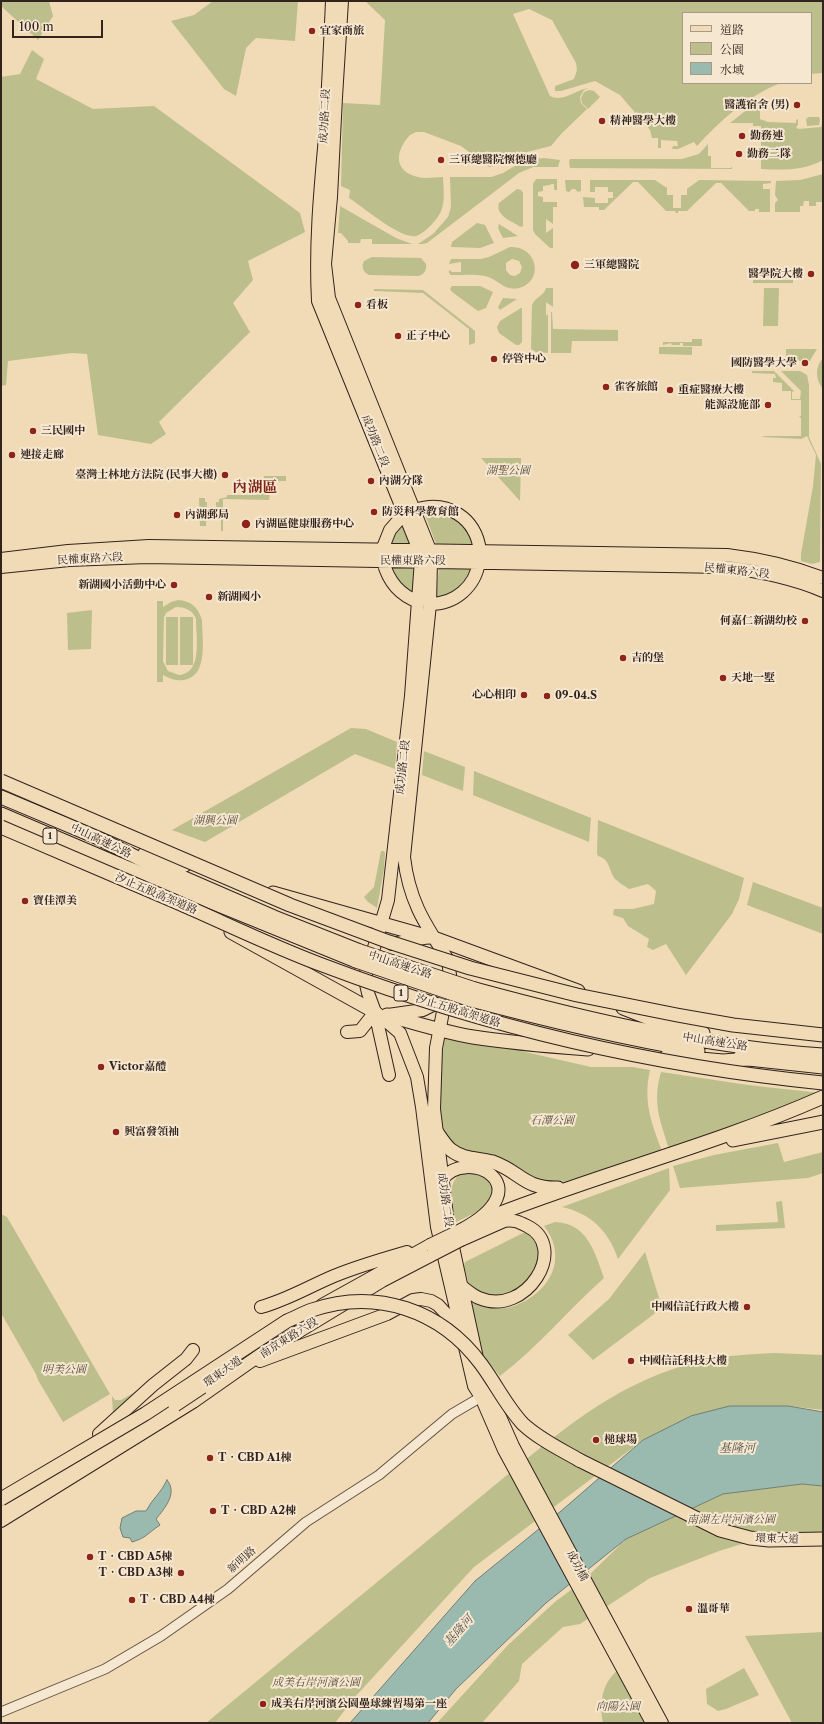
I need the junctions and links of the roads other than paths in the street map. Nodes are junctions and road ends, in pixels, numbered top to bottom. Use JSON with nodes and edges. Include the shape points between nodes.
{"nodes":[{"id":1,"x":332,"y":1,"type":"edge"},
{"id":2,"x":342,"y":1,"type":"edge"},
{"id":3,"x":410,"y":512,"type":"junction"},
{"id":4,"x":383,"y":555,"type":"junction"},
{"id":5,"x":425,"y":555,"type":"junction"},
{"id":6,"x":480,"y":556,"type":"junction"},
{"id":7,"x":1,"y":558,"type":"edge"},
{"id":8,"x":1,"y":567,"type":"edge"},
{"id":9,"x":823,"y":578,"type":"edge"},
{"id":10,"x":823,"y":591,"type":"edge"},
{"id":11,"x":424,"y":603,"type":"junction"},
{"id":12,"x":1,"y":781,"type":"edge"},
{"id":13,"x":1,"y":797,"type":"edge"},
{"id":14,"x":1,"y":814,"type":"edge"},
{"id":15,"x":1,"y":827,"type":"edge"},
{"id":16,"x":96,"y":837,"type":"junction"},
{"id":17,"x":99,"y":857,"type":"junction"},
{"id":18,"x":382,"y":923,"type":"junction"},
{"id":19,"x":432,"y":937,"type":"junction"},
{"id":20,"x":363,"y":954,"type":"junction"},
{"id":21,"x":448,"y":989,"type":"junction"},
{"id":22,"x":473,"y":994,"type":"junction"},
{"id":23,"x":381,"y":1013,"type":"junction"},
{"id":24,"x":439,"y":1030,"type":"junction"},
{"id":25,"x":347,"y":1032,"type":"dead end"},
{"id":26,"x":823,"y":1036,"type":"edge"},
{"id":27,"x":756,"y":1049,"type":"junction"},
{"id":28,"x":823,"y":1055,"type":"edge"},
{"id":29,"x":748,"y":1059,"type":"junction"},
{"id":30,"x":823,"y":1067,"type":"edge"},
{"id":31,"x":389,"y":1075,"type":"dead end"},
{"id":32,"x":823,"y":1083,"type":"edge"},
{"id":33,"x":823,"y":1097,"type":"edge"},
{"id":34,"x":823,"y":1122,"type":"edge"},
{"id":35,"x":436,"y":1131,"type":"junction"},
{"id":36,"x":442,"y":1180,"type":"junction"},
{"id":37,"x":568,"y":1188,"type":"junction"},
{"id":38,"x":510,"y":1221,"type":"junction"},
{"id":39,"x":475,"y":1223,"type":"junction"},
{"id":40,"x":461,"y":1235,"type":"junction"},
{"id":41,"x":430,"y":1250,"type":"junction"},
{"id":42,"x":461,"y":1286,"type":"junction"},
{"id":43,"x":261,"y":1307,"type":"dead end"},
{"id":44,"x":461,"y":1330,"type":"junction"},
{"id":45,"x":193,"y":1350,"type":"dead end"},
{"id":46,"x":249,"y":1363,"type":"junction"},
{"id":47,"x":481,"y":1397,"type":"junction"},
{"id":48,"x":491,"y":1408,"type":"junction"},
{"id":49,"x":100,"y":1434,"type":"junction"},
{"id":50,"x":1,"y":1497,"type":"edge"},
{"id":51,"x":2,"y":1515,"type":"edge"},
{"id":52,"x":823,"y":1539,"type":"edge"},
{"id":53,"x":1,"y":1712,"type":"edge"},
{"id":54,"x":652,"y":1723,"type":"edge"},
{"id":55,"x":662,"y":1723,"type":"edge"}],
"edges":[{"from":1,"to":3,"type":"main road","name":"成功路二段","via":[[318,214],[318,301]]},
{"from":2,"to":3,"type":"main road","name":"成功路二段","via":[[325,264],[328,298]]},
{"from":3,"to":4,"type":"main road","via":[[390,530]]},
{"from":3,"to":5,"type":"main road","name":"成功路二段"},
{"from":3,"to":6,"type":"main road","via":[[428,506],[442,507],[461,515],[475,531]]},
{"from":4,"to":5,"type":"main road","name":"民權東路六段"},
{"from":4,"to":7,"type":"main road","name":"民權東路六段","via":[[149,546]]},
{"from":4,"to":8,"type":"main road","name":"民權東路六段","via":[[147,557],[69,560]]},
{"from":4,"to":11,"type":"main road","via":[[388,576],[398,590]]},
{"from":5,"to":6,"type":"main road","name":"民權東路六段"},
{"from":5,"to":11,"type":"main road","name":"成功路二段"},
{"from":6,"to":9,"type":"main road","name":"民權東路六段","via":[[727,555],[761,559]]},
{"from":6,"to":10,"type":"main road","name":"民權東路六段","via":[[724,567],[766,572]]},
{"from":6,"to":11,"type":"main road","via":[[474,579],[462,593],[446,602]]},
{"from":11,"to":18,"type":"main road","name":"成功路二段","via":[[411,696],[392,874]]},
{"from":11,"to":19,"type":"main road","name":"成功路二段","via":[[404,857],[415,905]]},
{"from":12,"to":26,"type":"highway","bridge":true,"via":[[290,905],[389,942],[470,968],[677,1015]]},
{"from":13,"to":16,"type":"highway","name":"中山高速公路","number":"1"},
{"from":14,"to":17,"type":"highway","name":"中山高速公路","number":"1"},
{"from":15,"to":32,"type":"highway","name":"汐止五股高架道路","number":"1","bridge":true,"via":[[322,966],[435,1005],[521,1030],[614,1052],[716,1070]]},
{"from":16,"to":18,"type":"highway","via":[[277,894]]},
{"from":16,"to":20,"type":"highway","name":"中山高速公路","number":"1","via":[[274,918]]},
{"from":17,"to":20,"type":"highway","name":"中山高速公路","number":"1"},
{"from":17,"to":23,"type":"highway","via":[[128,877]]},
{"from":18,"to":19,"type":"highway"},
{"from":18,"to":20,"type":"main road","name":"成功路二段"},
{"from":19,"to":20,"type":"main road","via":[[385,946]]},
{"from":19,"to":21,"type":"main road","name":"成功路二段","via":[[448,960]]},
{"from":19,"to":27,"type":"highway","via":[[646,1017],[733,1039]]},
{"from":20,"to":22,"type":"highway","name":"中山高速公路","number":"1","bridge":true},
{"from":20,"to":23,"type":"main road","name":"成功路二段","via":[[365,980]]},
{"from":21,"to":23,"type":"main road","via":[[441,1001],[424,1010]]},
{"from":21,"to":24,"type":"main road","name":"成功路二段"},
{"from":22,"to":27,"type":"highway","name":"中山高速公路","number":"1","via":[[608,1023]]},
{"from":22,"to":29,"type":"highway","name":"中山高速公路","number":"1","via":[[552,1021],[643,1041]]},
{"from":23,"to":24,"type":"highway"},
{"from":23,"to":25,"type":"main road","via":[[360,1031]]},
{"from":23,"to":31,"type":"main road"},
{"from":23,"to":44,"type":"main road","name":"成功路二段","via":[[400,1033],[417,1077],[437,1227]]},
{"from":24,"to":29,"type":"highway","via":[[530,1044],[723,1061]]},
{"from":24,"to":35,"type":"main road","name":"成功路二段","via":[[433,1087]]},
{"from":27,"to":28,"type":"highway","name":"中山高速公路","number":"1"},
{"from":29,"to":30,"type":"highway","name":"中山高速公路","number":"1"},
{"from":33,"to":37,"type":"highway","via":[[730,1134]]},
{"from":34,"to":38,"type":"highway","via":[[687,1152],[510,1216]]},
{"from":35,"to":36,"type":"main road","name":"成功路二段"},
{"from":35,"to":37,"type":"highway","via":[[445,1144],[460,1155],[493,1162],[530,1184]]},
{"from":36,"to":39,"type":"main road","via":[[453,1170],[466,1167],[486,1171],[495,1178],[499,1188],[497,1200],[493,1208]]},
{"from":36,"to":42,"type":"main road","name":"成功路二段"},
{"from":37,"to":39,"type":"highway","via":[[517,1205]]},
{"from":38,"to":40,"type":"main road"},
{"from":38,"to":42,"type":"main road","via":[[533,1229],[541,1238],[544,1259],[540,1274],[529,1288],[513,1298],[496,1301],[479,1298]]},
{"from":39,"to":40,"type":"main road"},
{"from":40,"to":41,"type":"main road","bridge":true},
{"from":41,"to":43,"type":"main road","via":[[365,1264],[278,1303]]},
{"from":41,"to":46,"type":"main road","name":"南京東路六段"},
{"from":41,"to":49,"type":"main road","name":"南京東路六段","via":[[348,1290],[225,1366]]},
{"from":42,"to":48,"type":"main road","name":"成功路二段","via":[[480,1372]]},
{"from":44,"to":46,"type":"main road","via":[[438,1305],[421,1298],[387,1314],[262,1361]]},
{"from":44,"to":47,"type":"main road","name":"成功路二段","via":[[474,1386]]},
{"from":45,"to":49,"type":"main road"},
{"from":46,"to":51,"type":"main road","name":"南京東路六段","via":[[193,1402]]},
{"from":47,"to":48,"type":"main road","name":"成功路二段"},
{"from":47,"to":53,"type":"street","name":"新明路","via":[[452,1414],[379,1475],[306,1522],[228,1589],[161,1636],[105,1669]]},
{"from":48,"to":54,"type":"main road","name":"成功橋","via":[[504,1450]]},
{"from":48,"to":55,"type":"main road","name":"成功橋"},
{"from":49,"to":50,"type":"main road","name":"南京東路六段"},
{"from":50,"to":52,"type":"highway","name":"環東大道","bridge":true,"via":[[145,1414],[287,1321],[312,1310],[336,1304],[382,1303],[426,1316],[450,1331],[482,1364],[509,1407],[536,1436],[579,1460],[720,1530],[769,1540]]},
{"from":51,"to":52,"type":"highway","name":"環東大道","bridge":true,"via":[[175,1405],[300,1319],[324,1310],[358,1305],[398,1309],[447,1330],[473,1354],[512,1411],[538,1437],[646,1494],[720,1530],[750,1538]]}]}
